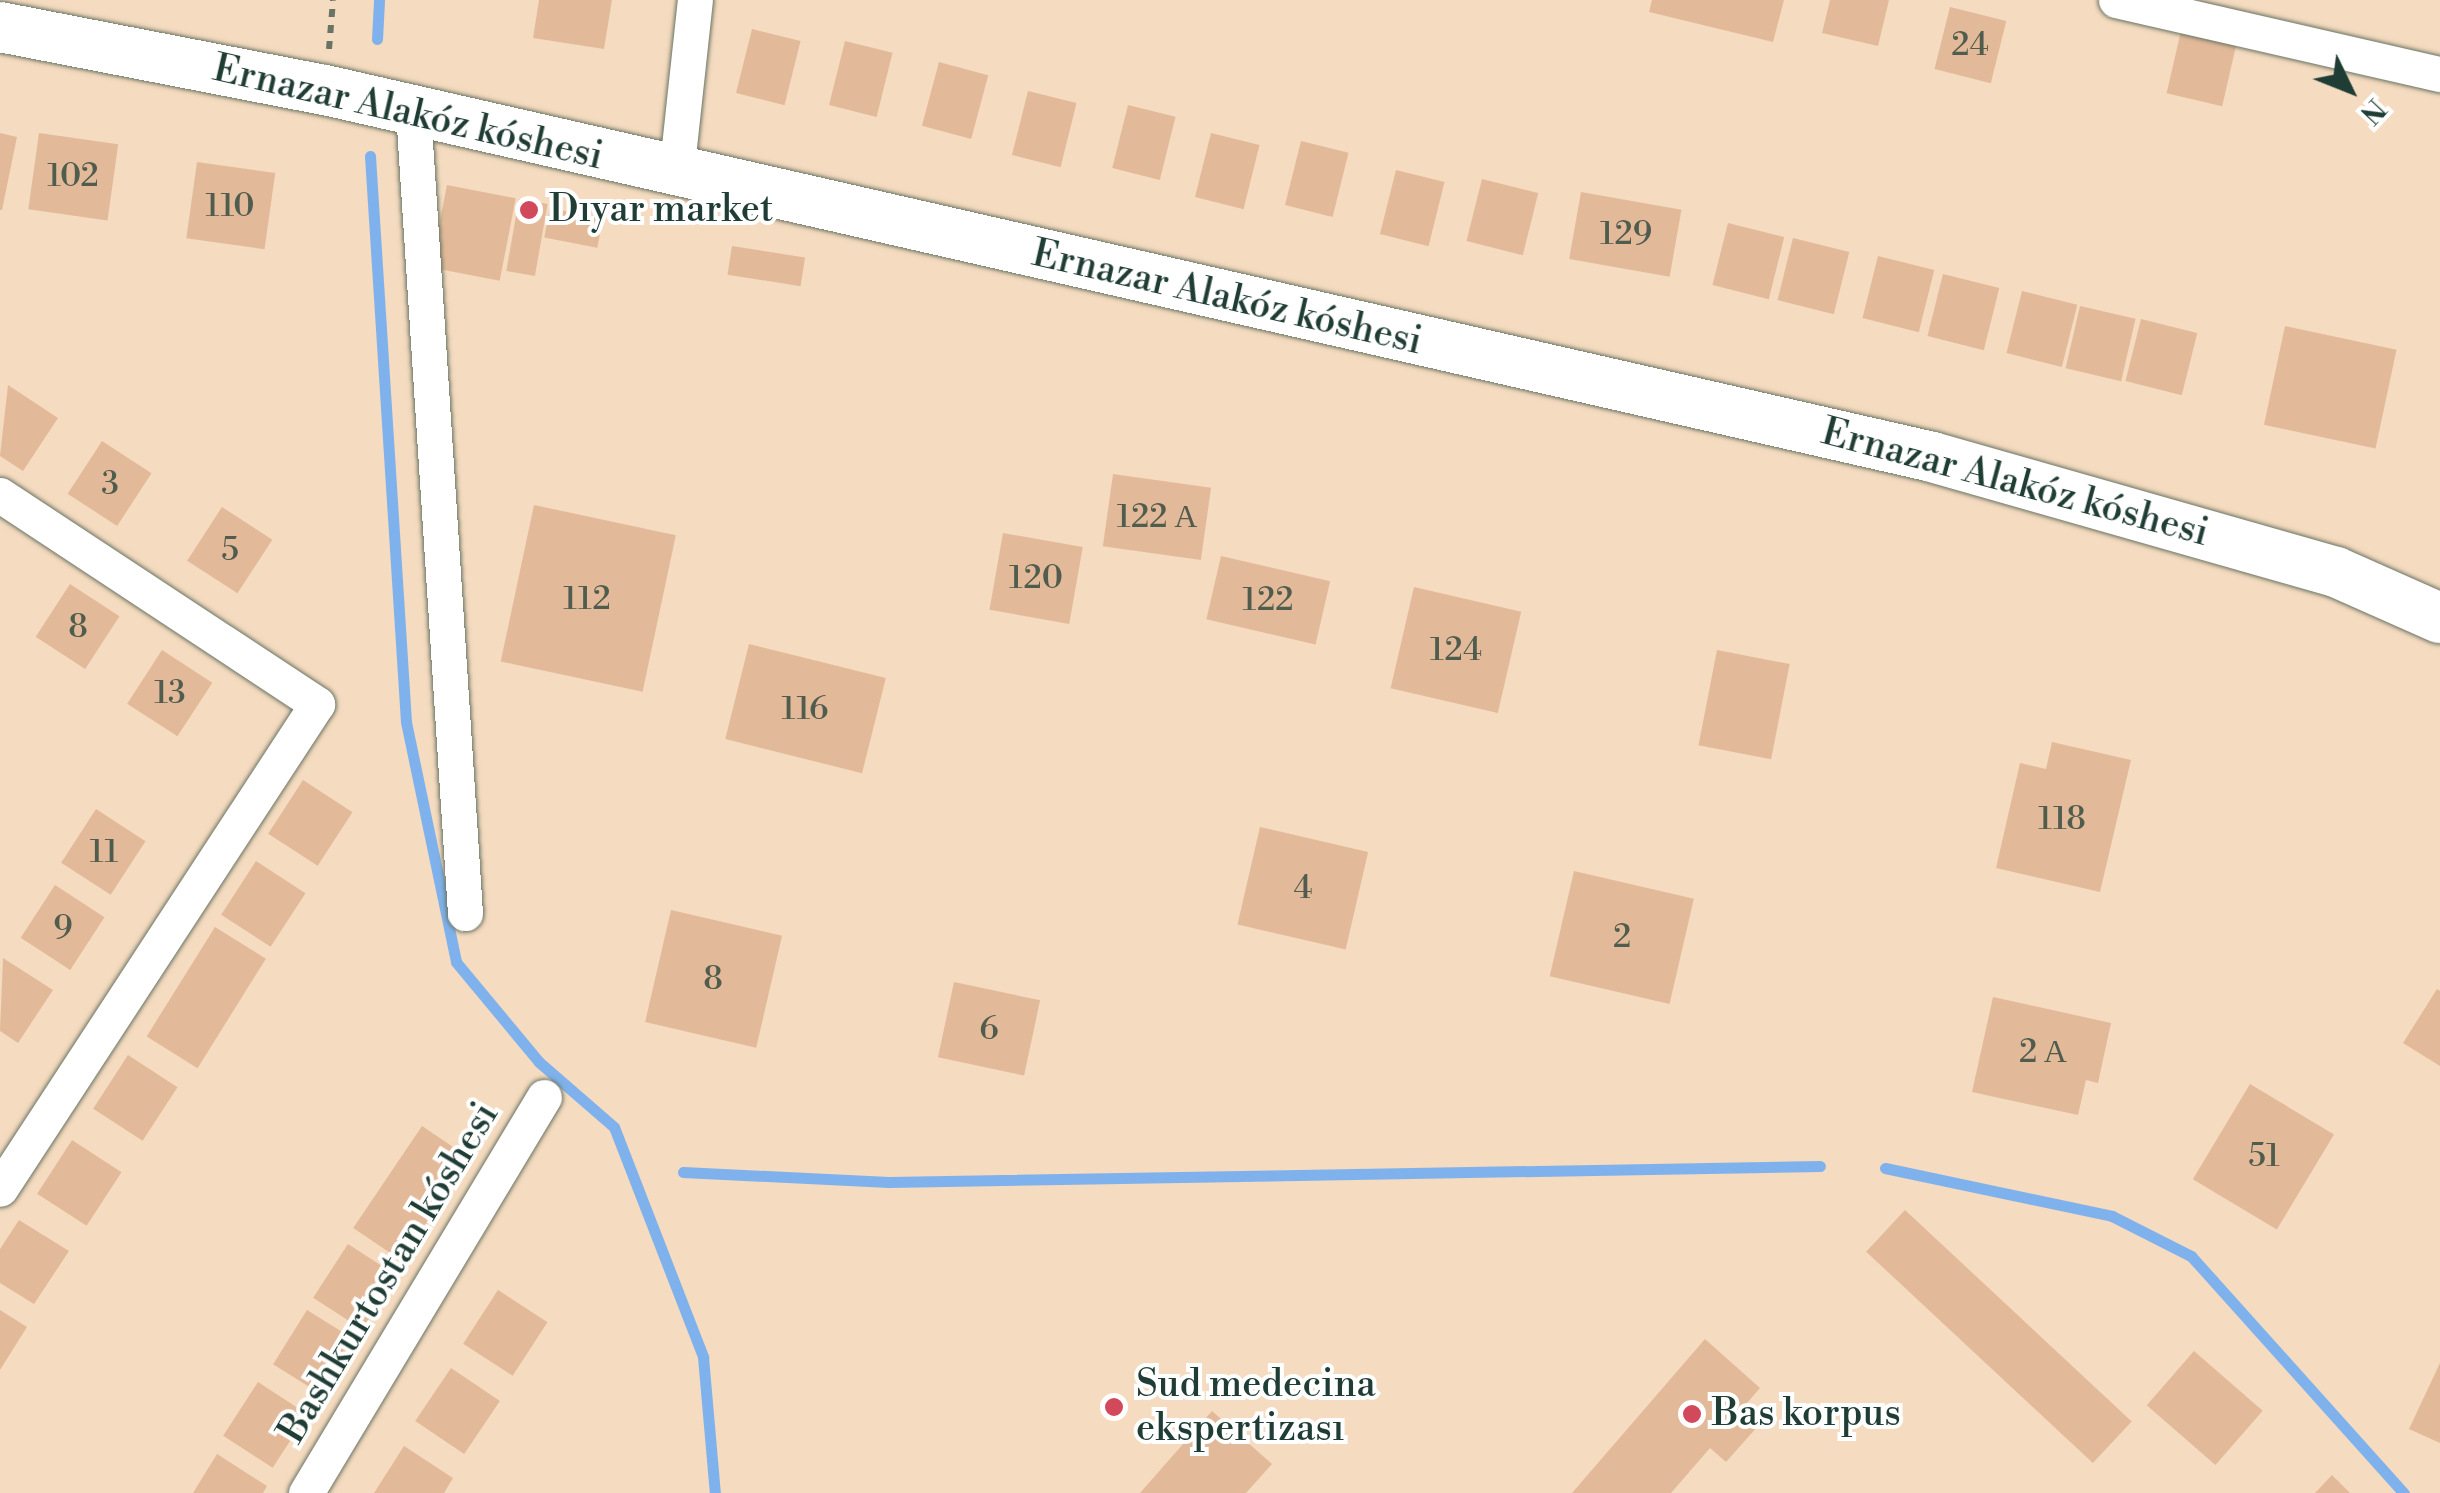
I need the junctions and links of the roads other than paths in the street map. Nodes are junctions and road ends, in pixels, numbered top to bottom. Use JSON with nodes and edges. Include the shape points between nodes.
{"nodes":[{"id":1,"x":695,"y":0,"type":"edge"},
{"id":2,"x":2116,"y":0,"type":"edge"},
{"id":3,"x":0,"y":27,"type":"edge"},
{"id":4,"x":2440,"y":74,"type":"edge"},
{"id":5,"x":413,"y":111,"type":"junction"},
{"id":6,"x":676,"y":174,"type":"junction"},
{"id":7,"x":0,"y":495,"type":"edge"},
{"id":8,"x":2440,"y":618,"type":"edge"},
{"id":9,"x":465,"y":913,"type":"dead end"},
{"id":10,"x":544,"y":1096,"type":"dead end"},
{"id":11,"x":0,"y":1189,"type":"edge"},
{"id":12,"x":306,"y":1493,"type":"edge"}],
"edges":[{"from":1,"to":6,"type":"street"},
{"from":2,"to":4,"type":"street"},
{"from":3,"to":5,"type":"main road","name":"Ernazar Alakóz kóshesi"},
{"from":5,"to":6,"type":"main road","name":"Ernazar Alakóz kóshesi"},
{"from":5,"to":9,"type":"street"},
{"from":6,"to":8,"type":"main road","name":"Ernazar Alakóz kóshesi","via":[[1950,462],[2336,572]]},
{"from":7,"to":11,"type":"street","via":[[318,704]]},
{"from":10,"to":12,"type":"street","name":"Bashkurtostan kóshesi"}]}
